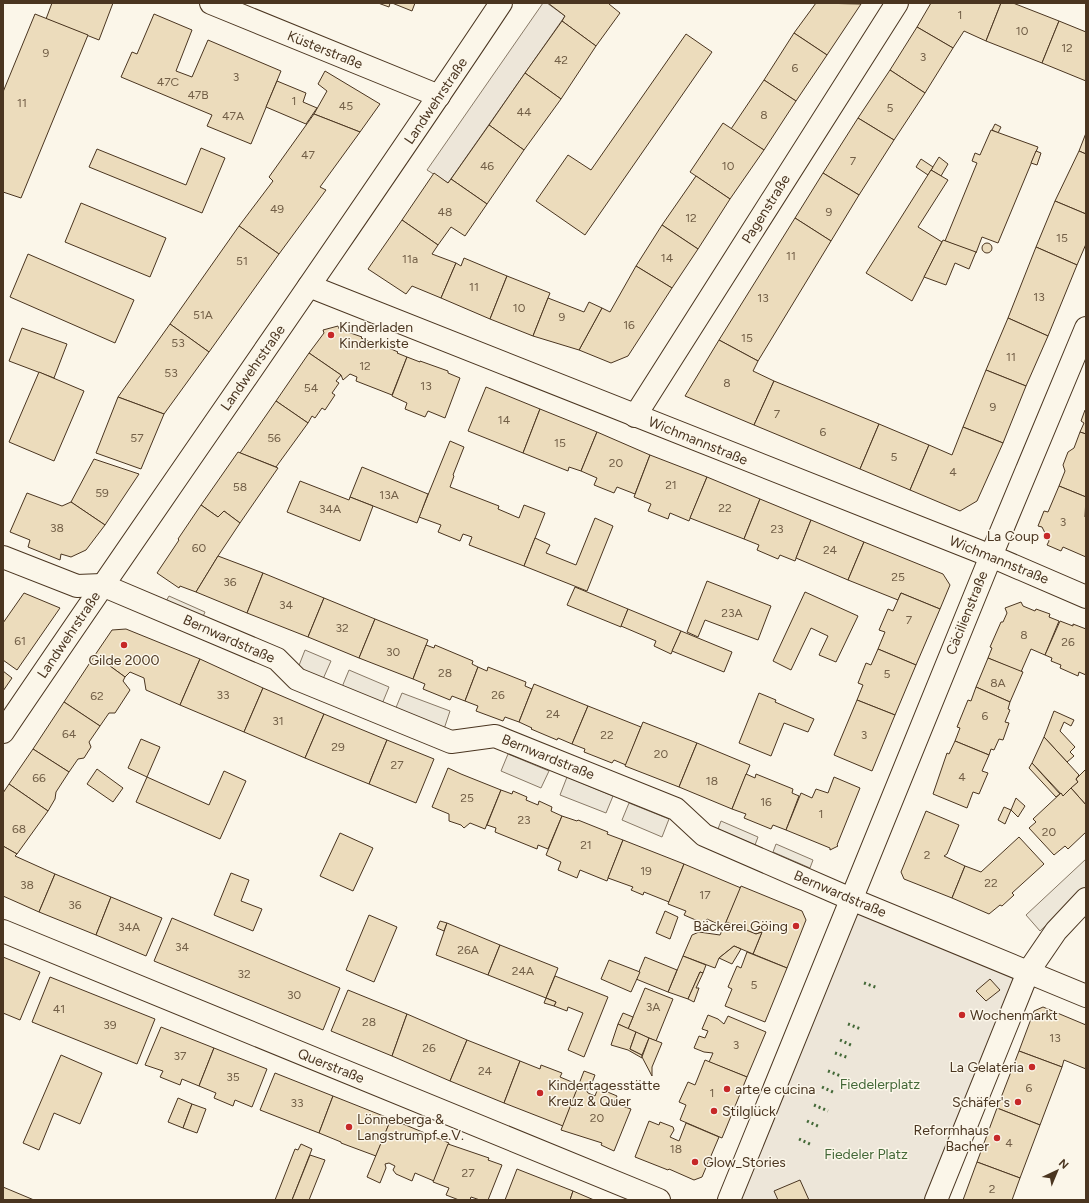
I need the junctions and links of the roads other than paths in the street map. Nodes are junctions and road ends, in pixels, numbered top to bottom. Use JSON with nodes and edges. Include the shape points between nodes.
{"nodes":[{"id":1,"x":211,"y":3,"type":"edge"},
{"id":2,"x":502,"y":3,"type":"edge"},
{"id":3,"x":898,"y":3,"type":"edge"},
{"id":4,"x":439,"y":96,"type":"junction"},
{"id":5,"x":309,"y":286,"type":"junction"},
{"id":6,"x":1086,"y":328,"type":"edge"},
{"id":7,"x":635,"y":416,"type":"junction"},
{"id":8,"x":990,"y":556,"type":"junction"},
{"id":9,"x":3,"y":557,"type":"edge"},
{"id":10,"x":102,"y":585,"type":"junction"},
{"id":11,"x":1086,"y":597,"type":"edge"},
{"id":12,"x":3,"y":732,"type":"edge"},
{"id":13,"x":851,"y":899,"type":"junction"},
{"id":14,"x":1086,"y":899,"type":"edge"},
{"id":15,"x":3,"y":931,"type":"edge"},
{"id":16,"x":1028,"y":972,"type":"junction"},
{"id":17,"x":1086,"y":996,"type":"edge"},
{"id":18,"x":659,"y":1200,"type":"edge"},
{"id":19,"x":729,"y":1200,"type":"edge"},
{"id":20,"x":936,"y":1200,"type":"edge"}],
"edges":[{"from":1,"to":4,"type":"street","name":"Küsterstraße"},
{"from":2,"to":4,"type":"street","name":"Landwehrstraße"},
{"from":3,"to":7,"type":"street","name":"Pagenstraße"},
{"from":4,"to":5,"type":"street","name":"Landwehrstraße"},
{"from":5,"to":7,"type":"street","name":"Wichmannstraße"},
{"from":5,"to":10,"type":"street","name":"Landwehrstraße"},
{"from":6,"to":8,"type":"street","name":"Cäcilienstraße"},
{"from":7,"to":8,"type":"street","name":"Wichmannstraße"},
{"from":8,"to":11,"type":"street","name":"Wichmannstraße"},
{"from":8,"to":13,"type":"street","name":"Cäcilienstraße"},
{"from":9,"to":10,"type":"street","name":"Bernwardstraße","via":[[77,586]]},
{"from":10,"to":12,"type":"street","name":"Landwehrstraße"},
{"from":10,"to":13,"type":"street","name":"Bernwardstraße","via":[[277,659],[297,679],[451,742],[495,736],[676,810],[704,835]]},
{"from":13,"to":16,"type":"street","name":"Bernwardstraße"},
{"from":13,"to":19,"type":"street"},
{"from":14,"to":16,"type":"street","via":[[1056,931]]},
{"from":15,"to":18,"type":"street","name":"Querstraße"},
{"from":16,"to":17,"type":"street","name":"Bernwardstraße"},
{"from":16,"to":20,"type":"street"}]}
